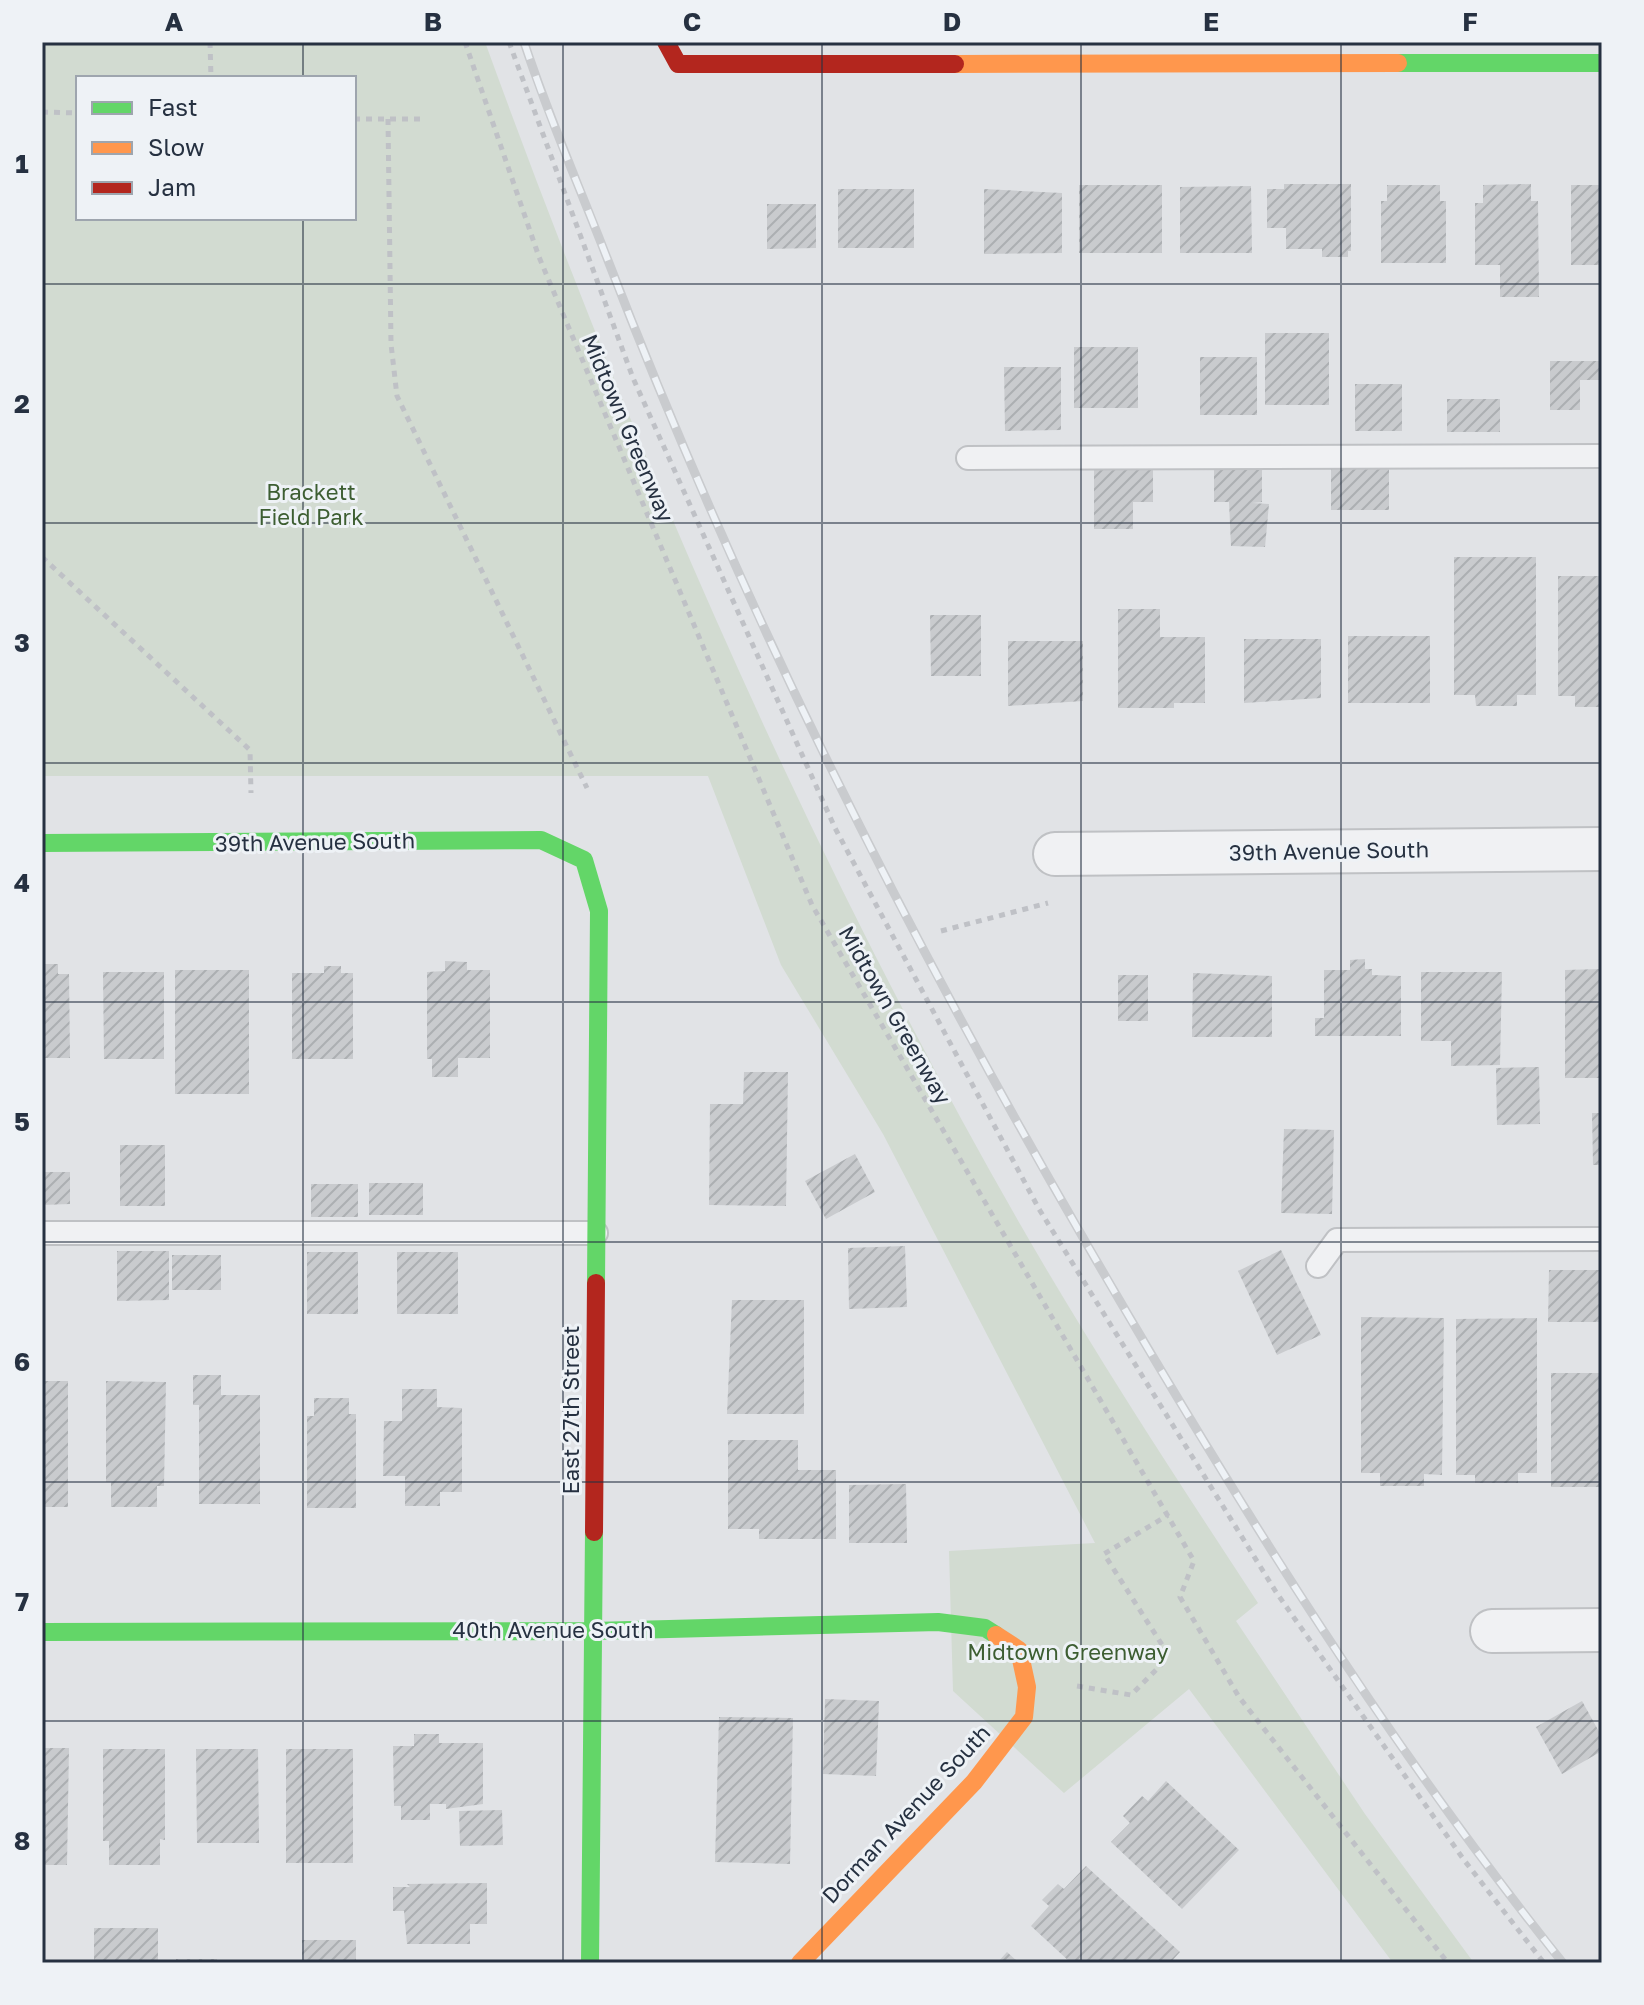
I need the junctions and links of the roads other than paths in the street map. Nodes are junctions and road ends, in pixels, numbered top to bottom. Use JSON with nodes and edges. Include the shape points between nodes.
{"nodes":[{"id":1,"x":666,"y":42,"type":"edge"},
{"id":2,"x":1602,"y":63,"type":"edge"},
{"id":3,"x":1602,"y":456,"type":"edge"},
{"id":4,"x":968,"y":458,"type":"dead end"},
{"id":5,"x":42,"y":843,"type":"edge"},
{"id":6,"x":1602,"y":849,"type":"edge"},
{"id":7,"x":1055,"y":854,"type":"dead end"},
{"id":8,"x":584,"y":860,"type":"joint"},
{"id":9,"x":42,"y":1233,"type":"edge"},
{"id":10,"x":596,"y":1233,"type":"junction"},
{"id":11,"x":1602,"y":1239,"type":"edge"},
{"id":12,"x":1318,"y":1266,"type":"dead end"},
{"id":13,"x":1602,"y":1630,"type":"edge"},
{"id":14,"x":593,"y":1631,"type":"junction"},
{"id":15,"x":1492,"y":1631,"type":"dead end"},
{"id":16,"x":42,"y":1632,"type":"edge"},
{"id":17,"x":1027,"y":1687,"type":"joint"},
{"id":18,"x":590,"y":1963,"type":"edge"},
{"id":19,"x":800,"y":1963,"type":"edge"}],
"edges":[{"from":1,"to":2,"type":"street","via":[[678,64]]},
{"from":3,"to":4,"type":"lane"},
{"from":5,"to":8,"type":"street","name":"39th Avenue South","via":[[541,840]]},
{"from":6,"to":7,"type":"street","name":"39th Avenue South"},
{"from":8,"to":10,"type":"street","name":"East 27th Street","via":[[599,911]]},
{"from":9,"to":10,"type":"lane"},
{"from":10,"to":14,"type":"street","name":"East 27th Street"},
{"from":11,"to":12,"type":"lane","via":[[1337,1240]]},
{"from":13,"to":15,"type":"street"},
{"from":14,"to":16,"type":"street","name":"40th Avenue South"},
{"from":14,"to":17,"type":"street","name":"40th Avenue South","via":[[938,1622],[985,1628],[1019,1650]]},
{"from":14,"to":18,"type":"street","name":"East 27th Street"},
{"from":17,"to":19,"type":"street","name":"Dorman Avenue South","via":[[1024,1717],[974,1782]]}]}
